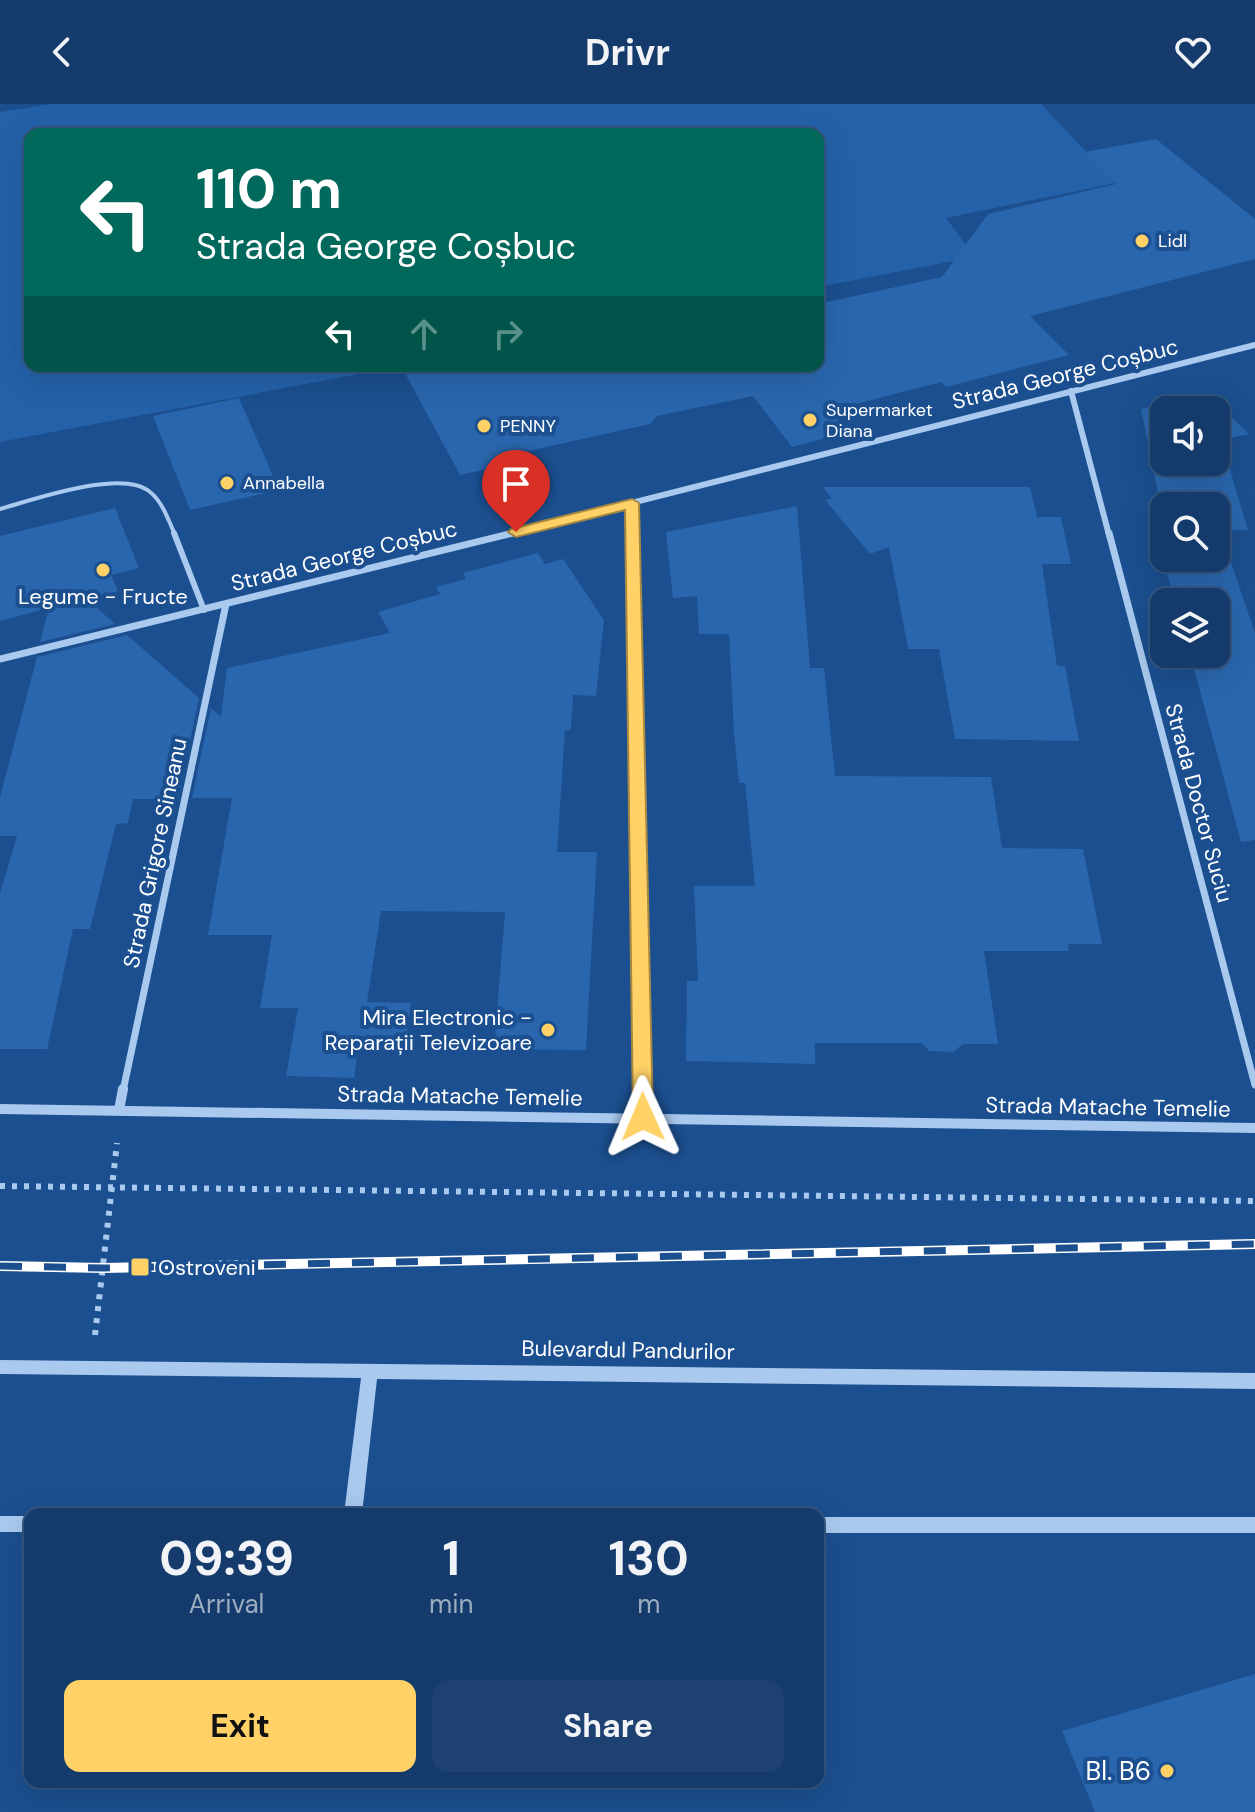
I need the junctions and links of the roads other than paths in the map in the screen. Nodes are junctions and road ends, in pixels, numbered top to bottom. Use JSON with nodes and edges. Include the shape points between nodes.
{"nodes":[{"id":1,"x":1255,"y":345,"type":"edge"},
{"id":2,"x":1071,"y":391,"type":"junction"},
{"id":3,"x":632,"y":503,"type":"junction"},
{"id":4,"x":0,"y":509,"type":"edge"},
{"id":5,"x":226,"y":604,"type":"junction"},
{"id":6,"x":204,"y":610,"type":"junction"},
{"id":7,"x":0,"y":659,"type":"edge"},
{"id":8,"x":1255,"y":1085,"type":"edge"},
{"id":9,"x":0,"y":1109,"type":"edge"},
{"id":10,"x":119,"y":1110,"type":"junction"},
{"id":11,"x":643,"y":1117,"type":"junction"},
{"id":12,"x":1255,"y":1128,"type":"edge"},
{"id":13,"x":0,"y":1367,"type":"edge"},
{"id":14,"x":370,"y":1371,"type":"junction"},
{"id":15,"x":1255,"y":1381,"type":"edge"},
{"id":16,"x":354,"y":1508,"type":"edge"},
{"id":17,"x":0,"y":1524,"type":"edge"},
{"id":18,"x":24,"y":1524,"type":"edge"},
{"id":19,"x":824,"y":1525,"type":"edge"},
{"id":20,"x":1255,"y":1525,"type":"edge"}],
"edges":[{"from":1,"to":2,"type":"street","name":"Strada George Coșbuc"},
{"from":2,"to":3,"type":"street","name":"Strada George Coșbuc"},
{"from":2,"to":8,"type":"street","name":"Strada Doctor Suciu"},
{"from":3,"to":5,"type":"street","name":"Strada George Coșbuc"},
{"from":3,"to":11,"type":"street"},
{"from":4,"to":6,"type":"lane","via":[[113,483],[142,485],[157,499]]},
{"from":5,"to":6,"type":"street","name":"Strada George Coșbuc"},
{"from":5,"to":10,"type":"street","name":"Strada Grigore Sineanu"},
{"from":6,"to":7,"type":"street","name":"Strada George Coșbuc"},
{"from":9,"to":10,"type":"street","name":"Strada Matache Temelie"},
{"from":10,"to":11,"type":"street","name":"Strada Matache Temelie"},
{"from":11,"to":12,"type":"street","name":"Strada Matache Temelie"},
{"from":13,"to":14,"type":"street","name":"Bulevardul Pandurilor"},
{"from":14,"to":15,"type":"street","name":"Bulevardul Pandurilor"},
{"from":14,"to":16,"type":"street"},
{"from":17,"to":18,"type":"street"},
{"from":19,"to":20,"type":"street"}]}
